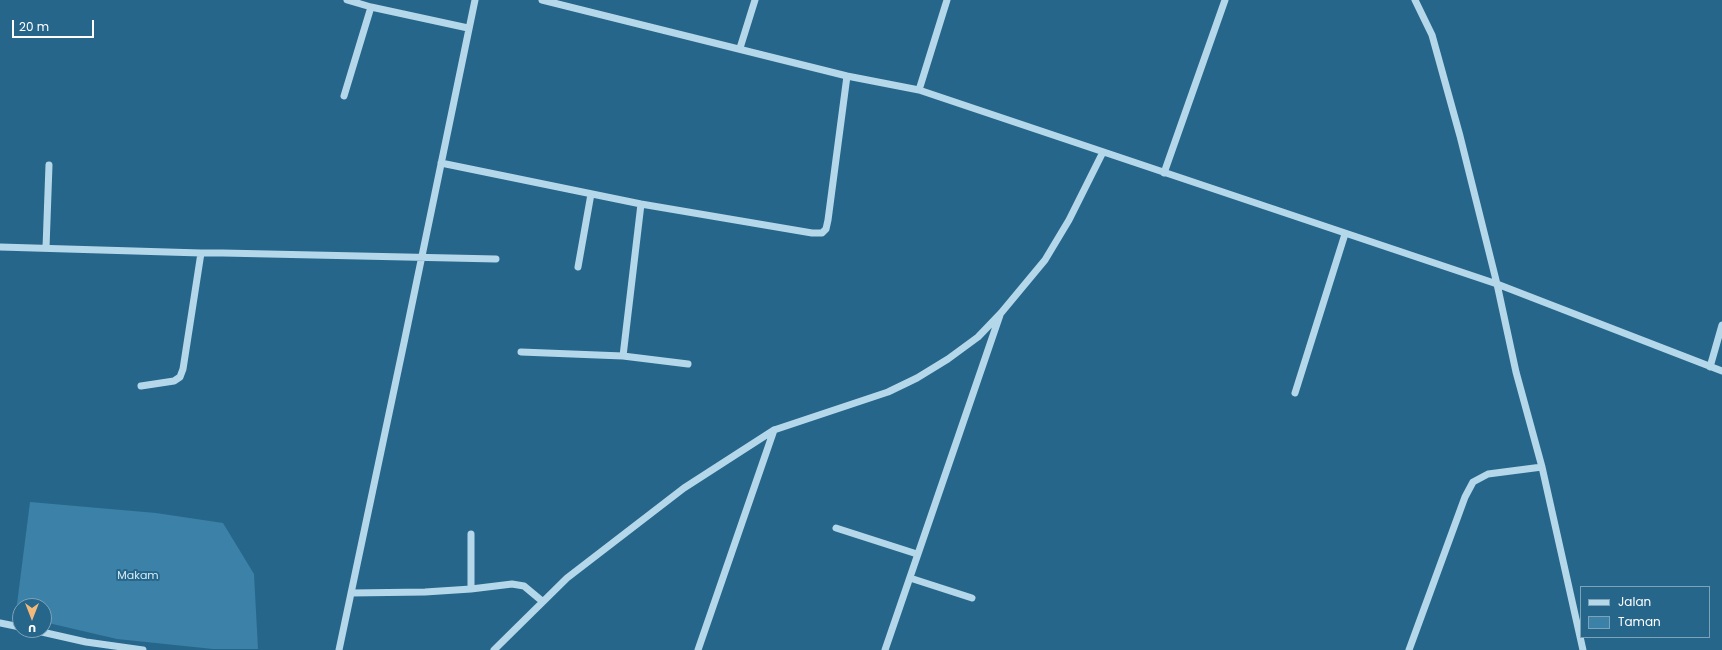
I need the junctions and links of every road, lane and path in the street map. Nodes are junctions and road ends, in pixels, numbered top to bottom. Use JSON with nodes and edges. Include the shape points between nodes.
{"nodes":[{"id":1,"x":347,"y":0,"type":"edge"},
{"id":2,"x":474,"y":0,"type":"edge"},
{"id":3,"x":542,"y":0,"type":"edge"},
{"id":4,"x":755,"y":0,"type":"edge"},
{"id":5,"x":946,"y":0,"type":"edge"},
{"id":6,"x":1225,"y":0,"type":"edge"},
{"id":7,"x":1415,"y":0,"type":"edge"},
{"id":8,"x":371,"y":7,"type":"junction"},
{"id":9,"x":468,"y":28,"type":"junction"},
{"id":10,"x":740,"y":48,"type":"junction"},
{"id":11,"x":848,"y":76,"type":"junction"},
{"id":12,"x":919,"y":90,"type":"junction"},
{"id":13,"x":344,"y":96,"type":"dead end"},
{"id":14,"x":1102,"y":152,"type":"junction"},
{"id":15,"x":441,"y":163,"type":"junction"},
{"id":16,"x":49,"y":165,"type":"dead end"},
{"id":17,"x":1164,"y":173,"type":"junction"},
{"id":18,"x":591,"y":194,"type":"junction"},
{"id":19,"x":641,"y":204,"type":"junction"},
{"id":20,"x":1345,"y":234,"type":"junction"},
{"id":21,"x":0,"y":246,"type":"edge"},
{"id":22,"x":46,"y":248,"type":"junction"},
{"id":23,"x":201,"y":253,"type":"junction"},
{"id":24,"x":422,"y":257,"type":"junction"},
{"id":25,"x":496,"y":259,"type":"dead end"},
{"id":26,"x":578,"y":267,"type":"dead end"},
{"id":27,"x":1497,"y":284,"type":"junction"},
{"id":28,"x":1001,"y":313,"type":"junction"},
{"id":29,"x":1722,"y":325,"type":"edge"},
{"id":30,"x":521,"y":352,"type":"dead end"},
{"id":31,"x":623,"y":356,"type":"junction"},
{"id":32,"x":688,"y":364,"type":"dead end"},
{"id":33,"x":1710,"y":367,"type":"junction"},
{"id":34,"x":1722,"y":371,"type":"edge"},
{"id":35,"x":141,"y":386,"type":"dead end"},
{"id":36,"x":1295,"y":392,"type":"dead end"},
{"id":37,"x":774,"y":430,"type":"junction"},
{"id":38,"x":1542,"y":468,"type":"junction"},
{"id":39,"x":836,"y":528,"type":"dead end"},
{"id":40,"x":471,"y":534,"type":"dead end"},
{"id":41,"x":917,"y":554,"type":"junction"},
{"id":42,"x":910,"y":578,"type":"junction"},
{"id":43,"x":471,"y":589,"type":"junction"},
{"id":44,"x":351,"y":594,"type":"junction"},
{"id":45,"x":972,"y":598,"type":"dead end"},
{"id":46,"x":542,"y":601,"type":"junction"},
{"id":47,"x":0,"y":623,"type":"edge"},
{"id":48,"x":12,"y":625,"type":"edge"},
{"id":49,"x":52,"y":634,"type":"edge"},
{"id":50,"x":1580,"y":637,"type":"edge"},
{"id":51,"x":1580,"y":638,"type":"edge"},
{"id":52,"x":144,"y":650,"type":"edge"},
{"id":53,"x":339,"y":650,"type":"edge"},
{"id":54,"x":494,"y":650,"type":"edge"},
{"id":55,"x":698,"y":650,"type":"edge"},
{"id":56,"x":885,"y":650,"type":"edge"},
{"id":57,"x":1408,"y":650,"type":"edge"},
{"id":58,"x":1583,"y":650,"type":"edge"}],
"edges":[{"from":1,"to":8,"type":"street"},
{"from":2,"to":9,"type":"street"},
{"from":3,"to":10,"type":"street"},
{"from":4,"to":10,"type":"street"},
{"from":5,"to":12,"type":"street"},
{"from":6,"to":17,"type":"street"},
{"from":7,"to":27,"type":"street","via":[[1432,35]]},
{"from":8,"to":9,"type":"street"},
{"from":8,"to":13,"type":"street"},
{"from":9,"to":15,"type":"street"},
{"from":10,"to":11,"type":"street"},
{"from":11,"to":12,"type":"street"},
{"from":11,"to":19,"type":"street","via":[[828,220],[822,233]]},
{"from":12,"to":14,"type":"street"},
{"from":14,"to":17,"type":"street"},
{"from":14,"to":28,"type":"street","via":[[1069,220],[1045,260]]},
{"from":15,"to":18,"type":"street"},
{"from":15,"to":24,"type":"street"},
{"from":16,"to":22,"type":"street"},
{"from":17,"to":20,"type":"street"},
{"from":18,"to":19,"type":"street"},
{"from":18,"to":26,"type":"street"},
{"from":19,"to":31,"type":"street"},
{"from":20,"to":27,"type":"street"},
{"from":20,"to":36,"type":"street"},
{"from":21,"to":22,"type":"street"},
{"from":22,"to":23,"type":"street"},
{"from":23,"to":24,"type":"street"},
{"from":23,"to":35,"type":"street","via":[[180,377],[174,381]]},
{"from":24,"to":25,"type":"street"},
{"from":24,"to":44,"type":"street"},
{"from":27,"to":33,"type":"street"},
{"from":27,"to":38,"type":"street","via":[[1516,372]]},
{"from":28,"to":37,"type":"street","via":[[978,336],[917,378],[888,392]]},
{"from":28,"to":41,"type":"street"},
{"from":29,"to":33,"type":"street"},
{"from":30,"to":31,"type":"street"},
{"from":31,"to":32,"type":"street"},
{"from":33,"to":34,"type":"street"},
{"from":37,"to":46,"type":"street","via":[[684,488],[596,554]]},
{"from":37,"to":55,"type":"street"},
{"from":38,"to":50,"type":"street"},
{"from":38,"to":57,"type":"street","via":[[1488,474],[1473,482],[1465,497]]},
{"from":39,"to":41,"type":"street"},
{"from":40,"to":43,"type":"street"},
{"from":41,"to":42,"type":"street"},
{"from":42,"to":45,"type":"street"},
{"from":42,"to":56,"type":"street"},
{"from":43,"to":44,"type":"street"},
{"from":43,"to":46,"type":"street","via":[[512,584],[524,586]]},
{"from":44,"to":53,"type":"street"},
{"from":46,"to":54,"type":"street"},
{"from":47,"to":48,"type":"street"},
{"from":49,"to":52,"type":"street"},
{"from":51,"to":58,"type":"street"}]}
